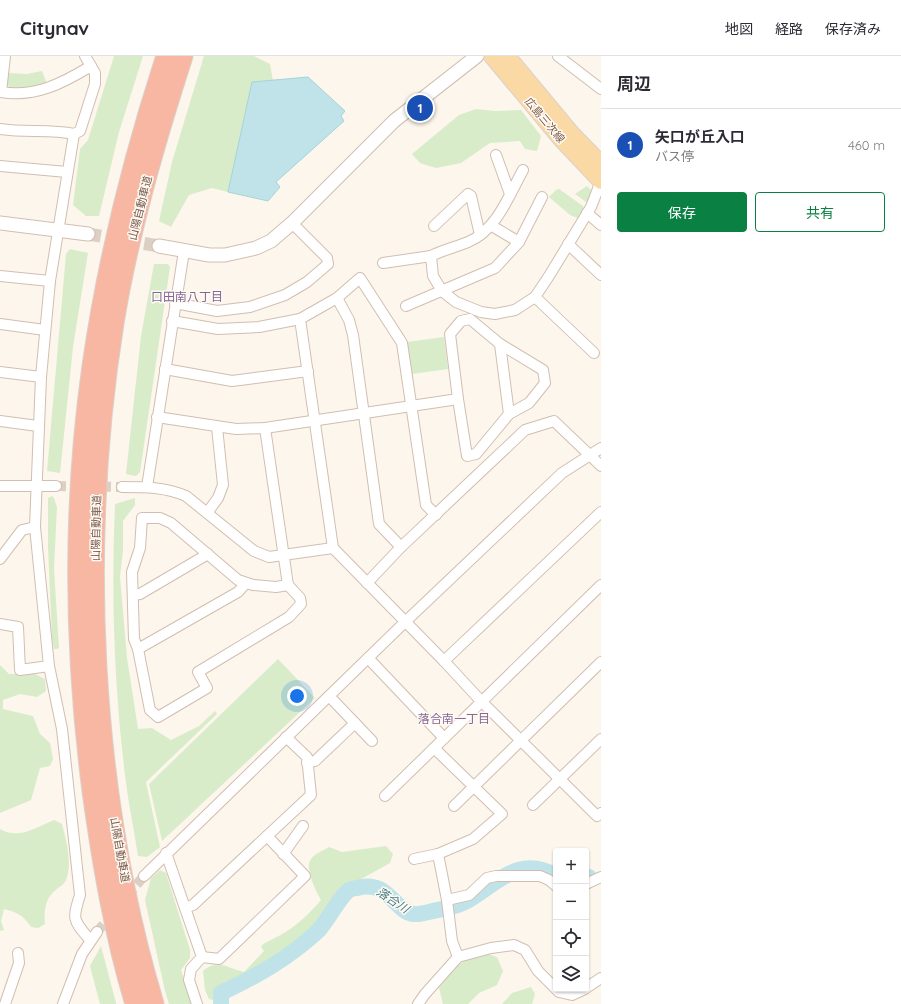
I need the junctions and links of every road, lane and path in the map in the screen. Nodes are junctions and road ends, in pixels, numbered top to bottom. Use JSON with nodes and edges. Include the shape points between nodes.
{"nodes":[{"id":1,"x":5,"y":56,"type":"edge"},
{"id":2,"x":85,"y":56,"type":"edge"},
{"id":3,"x":166,"y":56,"type":"edge"},
{"id":4,"x":183,"y":56,"type":"edge"},
{"id":5,"x":477,"y":56,"type":"edge"},
{"id":6,"x":492,"y":56,"type":"edge"},
{"id":7,"x":507,"y":56,"type":"edge"},
{"id":8,"x":558,"y":56,"type":"edge"},
{"id":9,"x":91,"y":66,"type":"junction"},
{"id":10,"x":601,"y":89,"type":"edge"},
{"id":11,"x":0,"y":129,"type":"edge"},
{"id":12,"x":74,"y":134,"type":"junction"},
{"id":13,"x":496,"y":155,"type":"dead end"},
{"id":14,"x":601,"y":164,"type":"edge"},
{"id":15,"x":0,"y":166,"type":"edge"},
{"id":16,"x":523,"y":170,"type":"dead end"},
{"id":17,"x":67,"y":172,"type":"junction"},
{"id":18,"x":601,"y":181,"type":"edge"},
{"id":19,"x":510,"y":194,"type":"junction"},
{"id":20,"x":542,"y":196,"type":"dead end"},
{"id":21,"x":587,"y":213,"type":"junction"},
{"id":22,"x":0,"y":223,"type":"edge"},
{"id":23,"x":292,"y":223,"type":"junction"},
{"id":24,"x":601,"y":225,"type":"edge"},
{"id":25,"x":434,"y":226,"type":"dead end"},
{"id":26,"x":492,"y":226,"type":"junction"},
{"id":27,"x":58,"y":228,"type":"junction"},
{"id":28,"x":88,"y":234,"type":"tunnel mouth"},
{"id":29,"x":480,"y":235,"type":"junction"},
{"id":30,"x":520,"y":242,"type":"junction"},
{"id":31,"x":568,"y":244,"type":"junction"},
{"id":32,"x":159,"y":246,"type":"tunnel mouth"},
{"id":33,"x":184,"y":251,"type":"junction"},
{"id":34,"x":431,"y":256,"type":"junction"},
{"id":35,"x":382,"y":263,"type":"dead end"},
{"id":36,"x":601,"y":275,"type":"edge"},
{"id":37,"x":0,"y":276,"type":"edge"},
{"id":38,"x":50,"y":281,"type":"junction"},
{"id":39,"x":442,"y":291,"type":"junction"},
{"id":40,"x":534,"y":297,"type":"junction"},
{"id":41,"x":337,"y":298,"type":"junction"},
{"id":42,"x":175,"y":303,"type":"junction"},
{"id":43,"x":406,"y":306,"type":"dead end"},
{"id":44,"x":494,"y":314,"type":"junction"},
{"id":45,"x":300,"y":319,"type":"junction"},
{"id":46,"x":172,"y":321,"type":"junction"},
{"id":47,"x":0,"y":324,"type":"edge"},
{"id":48,"x":45,"y":330,"type":"junction"},
{"id":49,"x":487,"y":331,"type":"junction"},
{"id":50,"x":500,"y":344,"type":"junction"},
{"id":51,"x":594,"y":353,"type":"dead end"},
{"id":52,"x":165,"y":369,"type":"junction"},
{"id":53,"x":308,"y":371,"type":"junction"},
{"id":54,"x":0,"y":372,"type":"edge"},
{"id":55,"x":41,"y":376,"type":"junction"},
{"id":56,"x":458,"y":399,"type":"junction"},
{"id":57,"x":411,"y":406,"type":"junction"},
{"id":58,"x":364,"y":412,"type":"junction"},
{"id":59,"x":509,"y":414,"type":"junction"},
{"id":60,"x":157,"y":417,"type":"junction"},
{"id":61,"x":314,"y":419,"type":"junction"},
{"id":62,"x":0,"y":421,"type":"edge"},
{"id":63,"x":38,"y":426,"type":"junction"},
{"id":64,"x":217,"y":427,"type":"junction"},
{"id":65,"x":265,"y":428,"type":"junction"},
{"id":66,"x":601,"y":448,"type":"edge"},
{"id":67,"x":590,"y":455,"type":"junction"},
{"id":68,"x":601,"y":466,"type":"edge"},
{"id":69,"x":36,"y":485,"type":"junction"},
{"id":70,"x":0,"y":486,"type":"edge"},
{"id":71,"x":56,"y":486,"type":"tunnel mouth"},
{"id":72,"x":147,"y":487,"type":"junction"},
{"id":73,"x":122,"y":488,"type":"tunnel mouth"},
{"id":74,"x":601,"y":512,"type":"edge"},
{"id":75,"x":207,"y":513,"type":"junction"},
{"id":76,"x":436,"y":515,"type":"junction"},
{"id":77,"x":34,"y":527,"type":"junction"},
{"id":78,"x":401,"y":547,"type":"junction"},
{"id":79,"x":333,"y":548,"type":"junction"},
{"id":80,"x":208,"y":554,"type":"junction"},
{"id":81,"x":284,"y":556,"type":"junction"},
{"id":82,"x":0,"y":559,"type":"edge"},
{"id":83,"x":246,"y":583,"type":"junction"},
{"id":84,"x":367,"y":583,"type":"junction"},
{"id":85,"x":288,"y":585,"type":"junction"},
{"id":86,"x":601,"y":585,"type":"edge"},
{"id":87,"x":133,"y":595,"type":"junction"},
{"id":88,"x":405,"y":622,"type":"junction"},
{"id":89,"x":0,"y":624,"type":"edge"},
{"id":90,"x":138,"y":649,"type":"junction"},
{"id":91,"x":368,"y":658,"type":"junction"},
{"id":92,"x":444,"y":661,"type":"junction"},
{"id":93,"x":601,"y":662,"type":"edge"},
{"id":94,"x":49,"y":666,"type":"junction"},
{"id":95,"x":329,"y":696,"type":"junction"},
{"id":96,"x":481,"y":701,"type":"junction"},
{"id":97,"x":355,"y":723,"type":"junction"},
{"id":98,"x":286,"y":737,"type":"junction"},
{"id":99,"x":444,"y":738,"type":"junction"},
{"id":100,"x":601,"y":739,"type":"edge"},
{"id":101,"x":372,"y":741,"type":"dead end"},
{"id":102,"x":521,"y":741,"type":"junction"},
{"id":103,"x":434,"y":748,"type":"junction"},
{"id":104,"x":308,"y":763,"type":"junction"},
{"id":105,"x":560,"y":779,"type":"junction"},
{"id":106,"x":474,"y":786,"type":"junction"},
{"id":107,"x":385,"y":796,"type":"dead end"},
{"id":108,"x":533,"y":804,"type":"dead end"},
{"id":109,"x":454,"y":806,"type":"dead end"},
{"id":110,"x":601,"y":813,"type":"edge"},
{"id":111,"x":304,"y":826,"type":"dead end"},
{"id":112,"x":267,"y":836,"type":"junction"},
{"id":113,"x":166,"y":853,"type":"junction"},
{"id":114,"x":284,"y":854,"type":"junction"},
{"id":115,"x":438,"y":854,"type":"junction"},
{"id":116,"x":414,"y":859,"type":"dead end"},
{"id":117,"x":144,"y":876,"type":"tunnel mouth"},
{"id":118,"x":601,"y":877,"type":"edge"},
{"id":119,"x":589,"y":883,"type":"edge"},
{"id":120,"x":554,"y":884,"type":"edge"},
{"id":121,"x":447,"y":900,"type":"junction"},
{"id":122,"x":185,"y":908,"type":"junction"},
{"id":123,"x":18,"y":953,"type":"dead end"},
{"id":124,"x":202,"y":957,"type":"junction"},
{"id":125,"x":458,"y":957,"type":"junction"},
{"id":126,"x":601,"y":978,"type":"edge"},
{"id":127,"x":553,"y":986,"type":"edge"},
{"id":128,"x":589,"y":987,"type":"edge"},
{"id":129,"x":559,"y":992,"type":"edge"},
{"id":130,"x":579,"y":992,"type":"edge"},
{"id":131,"x":6,"y":1004,"type":"edge"},
{"id":132,"x":63,"y":1004,"type":"edge"},
{"id":133,"x":136,"y":1004,"type":"edge"},
{"id":134,"x":154,"y":1004,"type":"edge"},
{"id":135,"x":197,"y":1004,"type":"edge"},
{"id":136,"x":418,"y":1004,"type":"edge"}],
"edges":[{"from":1,"to":9,"type":"street","via":[[1,92],[11,94],[36,92],[62,83]]},
{"from":2,"to":9,"type":"street"},
{"from":3,"to":133,"type":"highway","name":"山陽自動車道","via":[[123,204],[99,319],[86,416],[79,521],[79,640],[88,760],[105,876]]},
{"from":4,"to":134,"type":"highway","name":"山陽自動車道","via":[[138,208],[115,321],[102,425],[96,522],[96,638],[106,760],[123,873]]},
{"from":5,"to":23,"type":"street","via":[[394,121]]},
{"from":6,"to":18,"type":"main road","name":"広島三次線","via":[[562,140]]},
{"from":7,"to":14,"type":"main road","name":"広島三次線","via":[[571,133]]},
{"from":8,"to":10,"type":"street"},
{"from":9,"to":12,"type":"street","via":[[95,73],[95,84],[80,131]]},
{"from":11,"to":12,"type":"street"},
{"from":12,"to":17,"type":"street"},
{"from":13,"to":19,"type":"street"},
{"from":15,"to":17,"type":"street"},
{"from":16,"to":19,"type":"street"},
{"from":17,"to":27,"type":"street"},
{"from":18,"to":21,"type":"street"},
{"from":19,"to":26,"type":"street"},
{"from":20,"to":30,"type":"street"},
{"from":21,"to":24,"type":"street"},
{"from":21,"to":31,"type":"street"},
{"from":22,"to":27,"type":"street"},
{"from":23,"to":33,"type":"street","via":[[271,241],[241,253],[209,255]]},
{"from":23,"to":42,"type":"street","via":[[327,258],[328,264],[307,282],[286,295],[250,307],[217,311]]},
{"from":25,"to":29,"type":"street","via":[[468,194],[471,196]]},
{"from":26,"to":29,"type":"street"},
{"from":26,"to":30,"type":"street"},
{"from":27,"to":28,"type":"street"},
{"from":27,"to":38,"type":"street"},
{"from":29,"to":34,"type":"street"},
{"from":30,"to":39,"type":"street","via":[[495,268]]},
{"from":31,"to":36,"type":"street"},
{"from":31,"to":40,"type":"street"},
{"from":32,"to":33,"type":"street"},
{"from":33,"to":42,"type":"street"},
{"from":34,"to":35,"type":"street"},
{"from":34,"to":39,"type":"street","via":[[433,276]]},
{"from":37,"to":38,"type":"street"},
{"from":38,"to":48,"type":"street"},
{"from":39,"to":43,"type":"street"},
{"from":39,"to":44,"type":"street","via":[[456,302],[481,312]]},
{"from":40,"to":44,"type":"street","via":[[515,310]]},
{"from":40,"to":51,"type":"street"},
{"from":41,"to":45,"type":"street"},
{"from":41,"to":57,"type":"street","via":[[360,278],[402,343]]},
{"from":41,"to":58,"type":"street","via":[[349,320],[353,335]]},
{"from":42,"to":46,"type":"street"},
{"from":44,"to":49,"type":"street"},
{"from":45,"to":46,"type":"street","via":[[259,327],[218,329]]},
{"from":45,"to":53,"type":"street"},
{"from":46,"to":52,"type":"street"},
{"from":47,"to":48,"type":"street"},
{"from":48,"to":55,"type":"street"},
{"from":49,"to":50,"type":"street"},
{"from":49,"to":56,"type":"street","via":[[470,319],[461,321],[450,334]]},
{"from":50,"to":59,"type":"street"},
{"from":50,"to":59,"type":"street","via":[[543,370],[545,383],[530,403]]},
{"from":52,"to":53,"type":"street","via":[[232,381]]},
{"from":52,"to":60,"type":"street"},
{"from":53,"to":61,"type":"street"},
{"from":54,"to":55,"type":"street"},
{"from":55,"to":63,"type":"street"},
{"from":56,"to":57,"type":"street"},
{"from":56,"to":59,"type":"street","via":[[467,456],[476,454]]},
{"from":57,"to":58,"type":"street"},
{"from":57,"to":76,"type":"street","via":[[426,505]]},
{"from":58,"to":61,"type":"street"},
{"from":58,"to":78,"type":"street","via":[[379,524]]},
{"from":60,"to":64,"type":"street"},
{"from":60,"to":72,"type":"street"},
{"from":61,"to":65,"type":"street"},
{"from":61,"to":79,"type":"street"},
{"from":62,"to":63,"type":"street"},
{"from":63,"to":69,"type":"street"},
{"from":64,"to":65,"type":"street"},
{"from":64,"to":75,"type":"street","via":[[223,485],[218,498]]},
{"from":65,"to":81,"type":"street"},
{"from":66,"to":67,"type":"street"},
{"from":67,"to":68,"type":"street"},
{"from":67,"to":76,"type":"street","via":[[554,421],[525,430]]},
{"from":67,"to":88,"type":"street","via":[[562,472]]},
{"from":69,"to":70,"type":"street"},
{"from":69,"to":71,"type":"street"},
{"from":69,"to":77,"type":"street"},
{"from":72,"to":73,"type":"street"},
{"from":72,"to":75,"type":"street","via":[[173,490],[186,496]]},
{"from":74,"to":92,"type":"street"},
{"from":75,"to":81,"type":"street","via":[[254,552],[269,557]]},
{"from":76,"to":78,"type":"street"},
{"from":77,"to":82,"type":"street","via":[[22,530]]},
{"from":77,"to":94,"type":"street"},
{"from":78,"to":84,"type":"street"},
{"from":79,"to":81,"type":"street"},
{"from":79,"to":84,"type":"street"},
{"from":80,"to":83,"type":"street","via":[[238,580]]},
{"from":80,"to":87,"type":"street","via":[[140,594]]},
{"from":80,"to":87,"type":"street","via":[[171,523],[160,518],[142,518],[140,548],[132,572]]},
{"from":81,"to":85,"type":"street"},
{"from":83,"to":85,"type":"street","via":[[276,587]]},
{"from":83,"to":90,"type":"street","via":[[238,592]]},
{"from":84,"to":88,"type":"street"},
{"from":85,"to":90,"type":"street","via":[[300,598],[301,604],[289,617],[198,672],[206,688],[158,717],[150,710]]},
{"from":86,"to":96,"type":"street"},
{"from":87,"to":90,"type":"street","via":[[134,639]]},
{"from":88,"to":91,"type":"street"},
{"from":88,"to":92,"type":"street"},
{"from":89,"to":94,"type":"street","via":[[18,627],[20,670]]},
{"from":91,"to":95,"type":"street"},
{"from":91,"to":99,"type":"street"},
{"from":92,"to":96,"type":"street"},
{"from":93,"to":102,"type":"street"},
{"from":94,"to":132,"type":"street","via":[[62,729],[80,895],[74,913],[79,927],[94,936],[82,954]]},
{"from":95,"to":97,"type":"street"},
{"from":95,"to":98,"type":"street"},
{"from":96,"to":99,"type":"street"},
{"from":96,"to":102,"type":"street"},
{"from":97,"to":101,"type":"street"},
{"from":97,"to":104,"type":"street","via":[[315,761]]},
{"from":98,"to":104,"type":"street","via":[[307,758]]},
{"from":98,"to":113,"type":"street"},
{"from":99,"to":103,"type":"street"},
{"from":100,"to":105,"type":"street"},
{"from":102,"to":105,"type":"street"},
{"from":102,"to":106,"type":"street"},
{"from":103,"to":106,"type":"street"},
{"from":103,"to":107,"type":"street"},
{"from":104,"to":112,"type":"street","via":[[311,795]]},
{"from":105,"to":108,"type":"street"},
{"from":105,"to":110,"type":"street","via":[[597,816]]},
{"from":106,"to":109,"type":"street"},
{"from":106,"to":115,"type":"street","via":[[502,814],[473,839]]},
{"from":111,"to":114,"type":"street"},
{"from":112,"to":114,"type":"street"},
{"from":112,"to":122,"type":"street","via":[[193,905]]},
{"from":113,"to":117,"type":"street"},
{"from":113,"to":122,"type":"street"},
{"from":114,"to":124,"type":"street","via":[[304,876],[219,959]]},
{"from":115,"to":116,"type":"street"},
{"from":115,"to":121,"type":"street"},
{"from":118,"to":119,"type":"street"},
{"from":120,"to":121,"type":"street","via":[[540,876],[496,876],[487,878],[469,895]]},
{"from":121,"to":125,"type":"street","via":[[452,941]]},
{"from":122,"to":124,"type":"street"},
{"from":123,"to":131,"type":"street","via":[[19,963]]},
{"from":124,"to":135,"type":"street","via":[[191,969],[189,980]]},
{"from":125,"to":127,"type":"street","via":[[514,945],[525,950],[538,971]]},
{"from":125,"to":136,"type":"street"},
{"from":126,"to":128,"type":"street"},
{"from":129,"to":130,"type":"street","via":[[572,995]]}]}
